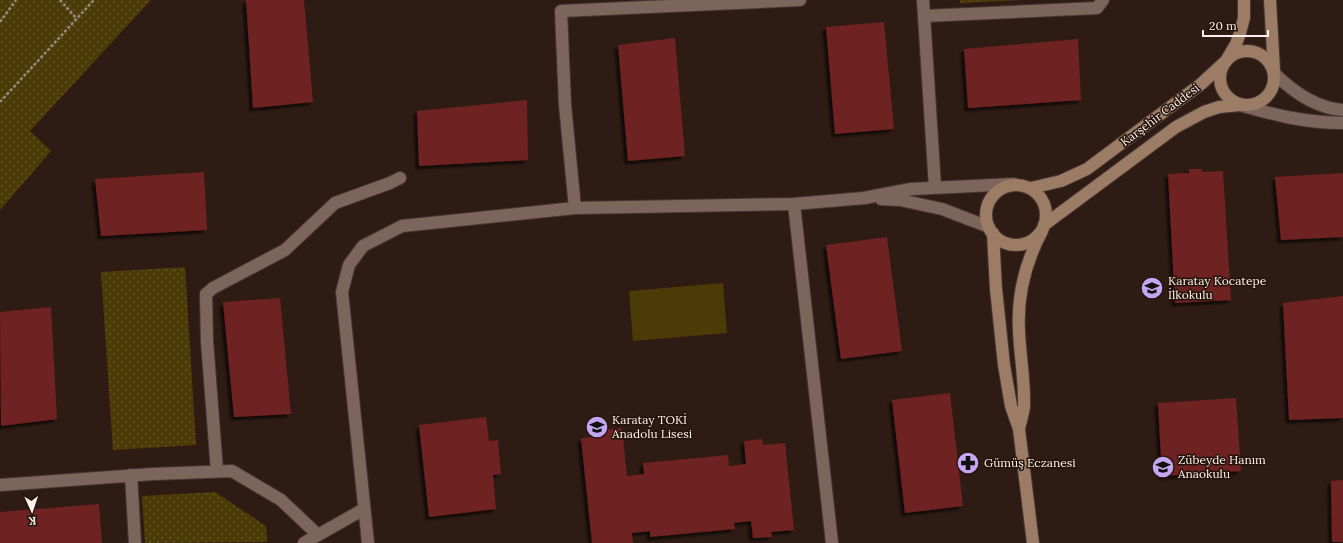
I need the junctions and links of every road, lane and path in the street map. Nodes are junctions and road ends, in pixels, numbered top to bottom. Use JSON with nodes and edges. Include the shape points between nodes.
{"nodes":[{"id":1,"x":16,"y":0,"type":"edge"},
{"id":2,"x":60,"y":0,"type":"edge"},
{"id":3,"x":94,"y":0,"type":"edge"},
{"id":4,"x":800,"y":0,"type":"edge"},
{"id":5,"x":923,"y":0,"type":"edge"},
{"id":6,"x":1103,"y":0,"type":"edge"},
{"id":7,"x":1244,"y":0,"type":"edge"},
{"id":8,"x":1270,"y":0,"type":"edge"},
{"id":9,"x":559,"y":5,"type":"edge"},
{"id":10,"x":924,"y":16,"type":"junction"},
{"id":11,"x":77,"y":19,"type":"junction"},
{"id":12,"x":0,"y":22,"type":"edge"},
{"id":13,"x":1226,"y":61,"type":"junction"},
{"id":14,"x":1274,"y":73,"type":"junction"},
{"id":15,"x":0,"y":102,"type":"edge"},
{"id":16,"x":1240,"y":105,"type":"junction"},
{"id":17,"x":1343,"y":110,"type":"edge"},
{"id":18,"x":1343,"y":123,"type":"edge"},
{"id":19,"x":400,"y":178,"type":"dead end"},
{"id":20,"x":1014,"y":184,"type":"junction"},
{"id":21,"x":935,"y":187,"type":"junction"},
{"id":22,"x":1031,"y":188,"type":"junction"},
{"id":23,"x":864,"y":198,"type":"junction"},
{"id":24,"x":794,"y":204,"type":"junction"},
{"id":25,"x":575,"y":208,"type":"junction"},
{"id":26,"x":1043,"y":228,"type":"junction"},
{"id":27,"x":991,"y":230,"type":"junction"},
{"id":28,"x":1019,"y":430,"type":"junction"},
{"id":29,"x":217,"y":471,"type":"junction"},
{"id":30,"x":131,"y":475,"type":"junction"},
{"id":31,"x":0,"y":485,"type":"edge"},
{"id":32,"x":364,"y":509,"type":"junction"},
{"id":33,"x":318,"y":535,"type":"junction"},
{"id":34,"x":135,"y":543,"type":"edge"},
{"id":35,"x":304,"y":543,"type":"edge"},
{"id":36,"x":368,"y":543,"type":"edge"},
{"id":37,"x":832,"y":543,"type":"edge"},
{"id":38,"x":1033,"y":543,"type":"edge"}],
"edges":[{"from":1,"to":12,"type":"path"},
{"from":2,"to":11,"type":"path"},
{"from":3,"to":11,"type":"path"},
{"from":4,"to":9,"type":"street"},
{"from":5,"to":10,"type":"street"},
{"from":6,"to":10,"type":"street","via":[[1097,8]]},
{"from":7,"to":13,"type":"street","name":"Karşehir Caddesi","via":[[1244,18],[1240,33]]},
{"from":8,"to":14,"type":"street"},
{"from":9,"to":25,"type":"street"},
{"from":10,"to":21,"type":"street"},
{"from":11,"to":15,"type":"path"},
{"from":13,"to":14,"type":"street","via":[[1241,52],[1254,52],[1265,58]]},
{"from":13,"to":16,"type":"street","via":[[1220,78],[1221,87],[1229,98]]},
{"from":13,"to":22,"type":"street","name":"Karşehir Caddesi","via":[[1201,84],[1092,166],[1061,181]]},
{"from":14,"to":16,"type":"street","via":[[1272,91],[1266,98],[1258,103]]},
{"from":14,"to":17,"type":"street","via":[[1309,101],[1325,108]]},
{"from":16,"to":18,"type":"street","via":[[1287,118]]},
{"from":16,"to":26,"type":"street","name":"Karşehir Caddesi","via":[[1204,112],[1190,119]]},
{"from":19,"to":29,"type":"street","via":[[335,203],[285,250],[206,294]]},
{"from":20,"to":21,"type":"street"},
{"from":20,"to":22,"type":"street"},
{"from":20,"to":27,"type":"street","via":[[1000,189],[990,199],[986,213]]},
{"from":21,"to":23,"type":"street"},
{"from":22,"to":26,"type":"street","via":[[1045,204],[1047,213]]},
{"from":23,"to":24,"type":"street"},
{"from":23,"to":27,"type":"street","via":[[900,200],[942,209]]},
{"from":24,"to":25,"type":"street"},
{"from":24,"to":37,"type":"street"},
{"from":25,"to":32,"type":"street","via":[[402,226],[363,246],[358,252],[349,265],[342,292]]},
{"from":26,"to":27,"type":"street","via":[[1035,238],[1018,245],[1004,242]]},
{"from":26,"to":28,"type":"street","name":"Karşehir Caddesi","via":[[1025,270],[1020,307],[1018,329],[1024,409]]},
{"from":27,"to":28,"type":"street","name":"Karşehir Caddesi","via":[[1005,372],[1011,406]]},
{"from":28,"to":38,"type":"street","name":"Karşehir Caddesi"},
{"from":29,"to":30,"type":"street"},
{"from":29,"to":33,"type":"street","via":[[232,471],[281,500]]},
{"from":30,"to":31,"type":"street"},
{"from":30,"to":34,"type":"street"},
{"from":32,"to":33,"type":"street"},
{"from":32,"to":36,"type":"street"},
{"from":33,"to":35,"type":"street"}]}
